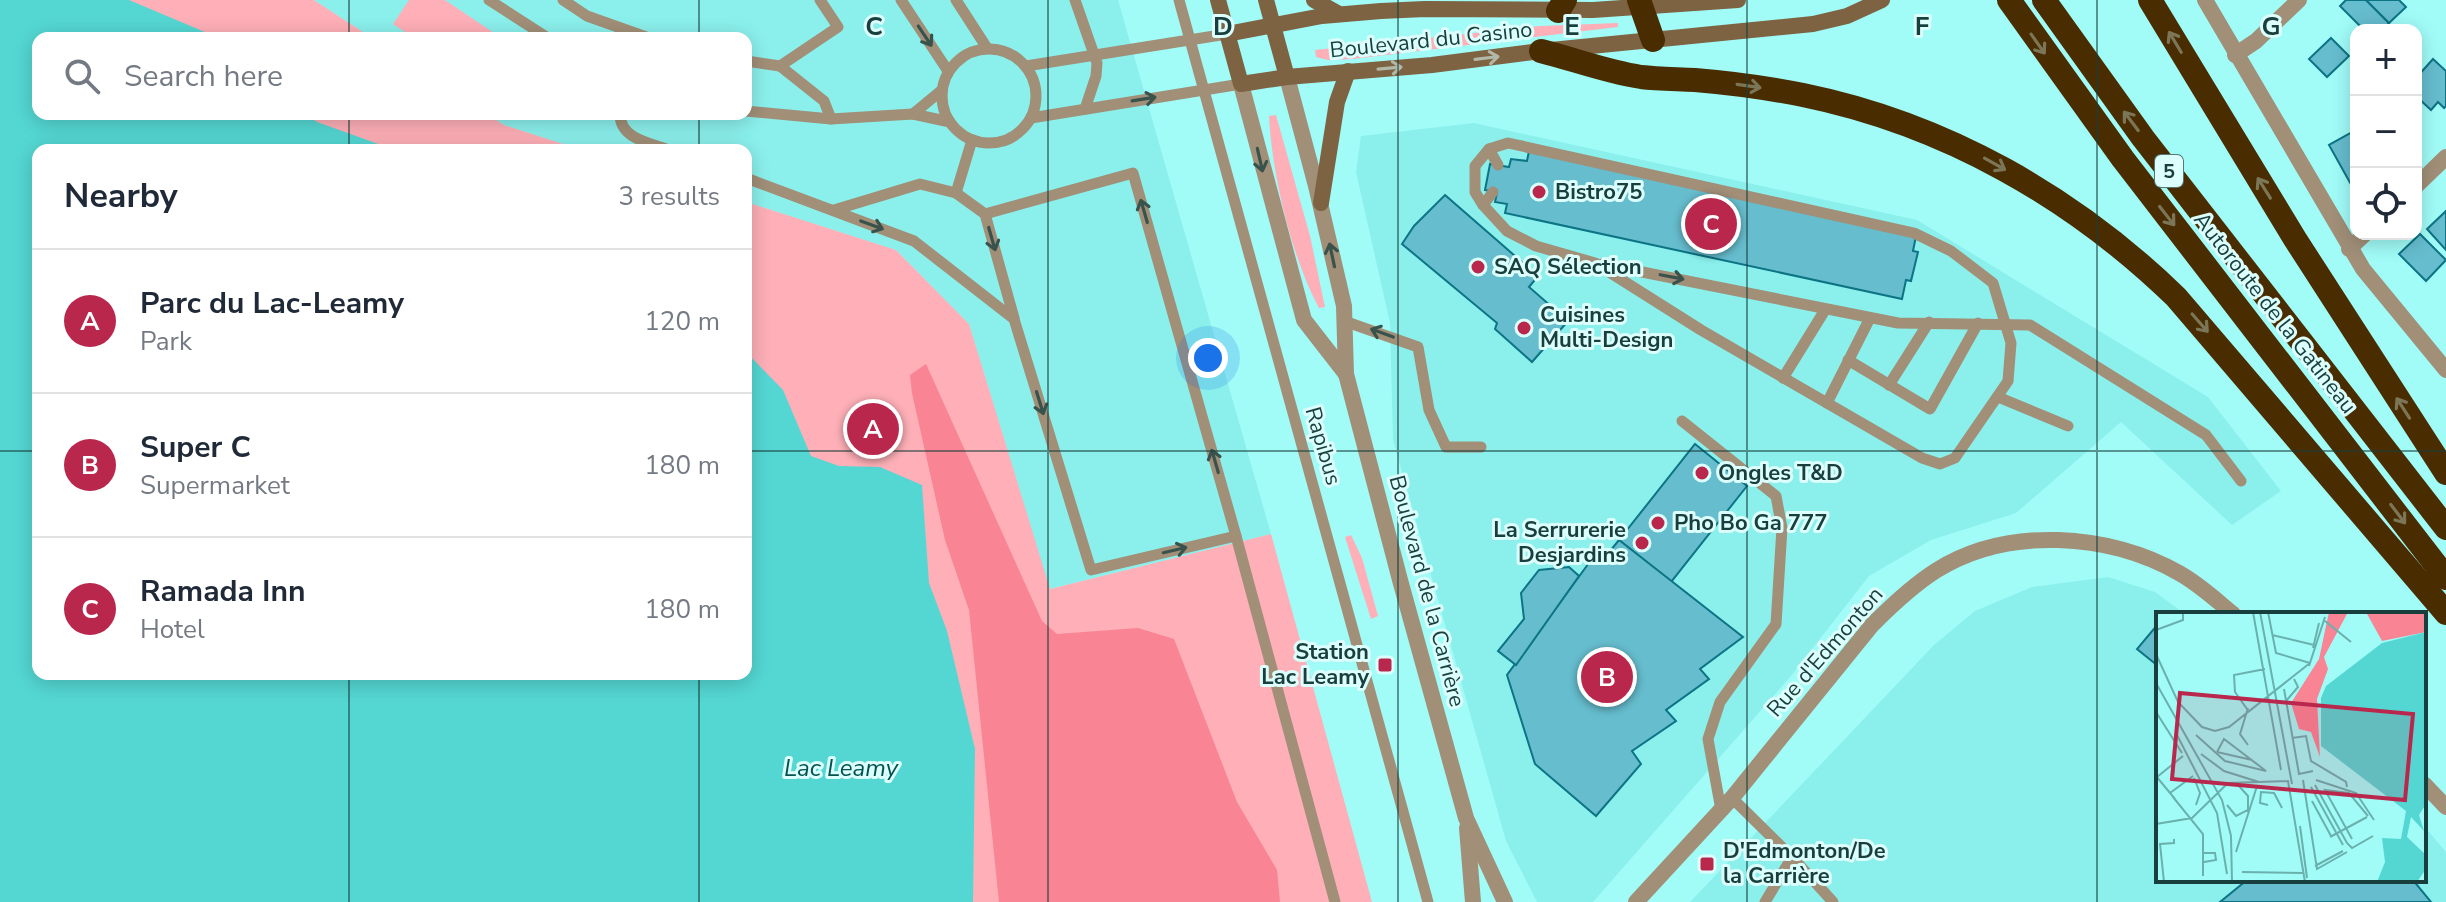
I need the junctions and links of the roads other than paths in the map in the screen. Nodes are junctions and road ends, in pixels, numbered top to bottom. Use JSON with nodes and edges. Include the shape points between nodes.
{"nodes":[{"id":1,"x":489,"y":0,"type":"edge"},
{"id":2,"x":563,"y":0,"type":"edge"},
{"id":3,"x":820,"y":0,"type":"edge"},
{"id":4,"x":901,"y":0,"type":"edge"},
{"id":5,"x":956,"y":0,"type":"edge"},
{"id":6,"x":1075,"y":0,"type":"edge"},
{"id":7,"x":1179,"y":0,"type":"edge"},
{"id":8,"x":1218,"y":0,"type":"edge"},
{"id":9,"x":1266,"y":0,"type":"edge"},
{"id":10,"x":1314,"y":0,"type":"edge"},
{"id":11,"x":1738,"y":0,"type":"edge"},
{"id":12,"x":1882,"y":0,"type":"edge"},
{"id":13,"x":2009,"y":0,"type":"edge"},
{"id":14,"x":2044,"y":0,"type":"edge"},
{"id":15,"x":2150,"y":0,"type":"edge"},
{"id":16,"x":2205,"y":0,"type":"edge"},
{"id":17,"x":2299,"y":0,"type":"edge"},
{"id":18,"x":503,"y":4,"type":"edge"},
{"id":19,"x":1640,"y":4,"type":"edge"},
{"id":20,"x":1561,"y":5,"type":"edge"},
{"id":21,"x":1339,"y":14,"type":"junction"},
{"id":22,"x":1273,"y":25,"type":"junction"},
{"id":23,"x":540,"y":32,"type":"edge"},
{"id":24,"x":632,"y":32,"type":"edge"},
{"id":25,"x":1227,"y":34,"type":"junction"},
{"id":26,"x":1653,"y":40,"type":"junction"},
{"id":27,"x":1190,"y":41,"type":"junction"},
{"id":28,"x":987,"y":48,"type":"junction"},
{"id":29,"x":1541,"y":51,"type":"junction"},
{"id":30,"x":1095,"y":55,"type":"junction"},
{"id":31,"x":2235,"y":55,"type":"junction"},
{"id":32,"x":752,"y":62,"type":"edge"},
{"id":33,"x":780,"y":66,"type":"junction"},
{"id":34,"x":1026,"y":66,"type":"junction"},
{"id":35,"x":948,"y":71,"type":"junction"},
{"id":36,"x":1348,"y":71,"type":"junction"},
{"id":37,"x":1287,"y":77,"type":"junction"},
{"id":38,"x":1241,"y":84,"type":"junction"},
{"id":39,"x":942,"y":90,"type":"junction"},
{"id":40,"x":1203,"y":90,"type":"junction"},
{"id":41,"x":1085,"y":109,"type":"junction"},
{"id":42,"x":752,"y":112,"type":"edge"},
{"id":43,"x":913,"y":114,"type":"junction"},
{"id":44,"x":1031,"y":118,"type":"junction"},
{"id":45,"x":831,"y":119,"type":"junction"},
{"id":46,"x":620,"y":120,"type":"edge"},
{"id":47,"x":950,"y":122,"type":"junction"},
{"id":48,"x":972,"y":140,"type":"junction"},
{"id":49,"x":654,"y":144,"type":"edge"},
{"id":50,"x":1489,"y":149,"type":"junction"},
{"id":51,"x":2446,"y":157,"type":"edge"},
{"id":52,"x":1498,"y":165,"type":"dead end"},
{"id":53,"x":752,"y":180,"type":"edge"},
{"id":54,"x":2422,"y":180,"type":"edge"},
{"id":55,"x":1493,"y":192,"type":"dead end"},
{"id":56,"x":956,"y":193,"type":"junction"},
{"id":57,"x":1321,"y":203,"type":"junction"},
{"id":58,"x":1483,"y":205,"type":"junction"},
{"id":59,"x":833,"y":211,"type":"junction"},
{"id":60,"x":985,"y":214,"type":"junction"},
{"id":61,"x":2359,"y":240,"type":"edge"},
{"id":62,"x":2349,"y":249,"type":"junction"},
{"id":63,"x":1595,"y":263,"type":"junction"},
{"id":64,"x":1825,"y":310,"type":"junction"},
{"id":65,"x":1870,"y":318,"type":"junction"},
{"id":66,"x":1014,"y":319,"type":"junction"},
{"id":67,"x":1344,"y":321,"type":"junction"},
{"id":68,"x":1929,"y":322,"type":"junction"},
{"id":69,"x":1978,"y":323,"type":"junction"},
{"id":70,"x":2007,"y":324,"type":"junction"},
{"id":71,"x":1848,"y":360,"type":"junction"},
{"id":72,"x":2446,"y":370,"type":"edge"},
{"id":73,"x":1346,"y":374,"type":"junction"},
{"id":74,"x":1783,"y":378,"type":"junction"},
{"id":75,"x":1889,"y":385,"type":"junction"},
{"id":76,"x":1998,"y":397,"type":"junction"},
{"id":77,"x":1827,"y":403,"type":"junction"},
{"id":78,"x":1682,"y":421,"type":"dead end"},
{"id":79,"x":2068,"y":426,"type":"dead end"},
{"id":80,"x":1481,"y":447,"type":"dead end"},
{"id":81,"x":2446,"y":473,"type":"edge"},
{"id":82,"x":2241,"y":481,"type":"dead end"},
{"id":83,"x":2446,"y":528,"type":"edge"},
{"id":84,"x":1236,"y":536,"type":"junction"},
{"id":85,"x":2446,"y":578,"type":"edge"},
{"id":86,"x":2230,"y":612,"type":"edge"},
{"id":87,"x":2446,"y":613,"type":"edge"},
{"id":88,"x":2426,"y":786,"type":"edge"},
{"id":89,"x":1727,"y":804,"type":"junction"},
{"id":90,"x":2446,"y":807,"type":"edge"},
{"id":91,"x":1466,"y":818,"type":"junction"},
{"id":92,"x":1792,"y":857,"type":"junction"},
{"id":93,"x":1831,"y":900,"type":"edge"},
{"id":94,"x":1334,"y":901,"type":"edge"},
{"id":95,"x":1428,"y":902,"type":"edge"},
{"id":96,"x":1473,"y":902,"type":"edge"},
{"id":97,"x":1505,"y":902,"type":"edge"},
{"id":98,"x":1636,"y":902,"type":"edge"},
{"id":99,"x":1765,"y":902,"type":"edge"},
{"id":100,"x":1818,"y":902,"type":"edge"}],
"edges":[{"from":1,"to":18,"type":"lane"},
{"from":2,"to":24,"type":"lane","via":[[587,16]]},
{"from":3,"to":33,"type":"lane","via":[[838,27]]},
{"from":4,"to":35,"type":"lane","one_way":true},
{"from":5,"to":28,"type":"lane"},
{"from":6,"to":30,"type":"lane"},
{"from":7,"to":27,"type":"lane","name":"Rapibus"},
{"from":8,"to":25,"type":"main road","name":"Boulevard de la Carrière"},
{"from":9,"to":22,"type":"main road","name":"Boulevard de la Carrière"},
{"from":10,"to":21,"type":"main road"},
{"from":11,"to":19,"type":"main road","name":"Boulevard du Casino"},
{"from":12,"to":26,"type":"main road","name":"Boulevard du Casino","via":[[1822,22]]},
{"from":13,"to":85,"type":"highway","name":"Autoroute de la Gatineau","number":"5","one_way":true,"via":[[2123,159]]},
{"from":83,"to":14,"type":"highway","name":"Autoroute de la Gatineau","number":"5","one_way":true,"via":[[2152,150]]},
{"from":81,"to":15,"type":"highway","one_way":true},
{"from":16,"to":31,"type":"street"},
{"from":17,"to":31,"type":"street"},
{"from":18,"to":23,"type":"lane"},
{"from":19,"to":20,"type":"main road","name":"Boulevard du Casino"},
{"from":19,"to":26,"type":"highway"},
{"from":20,"to":21,"type":"main road","name":"Boulevard du Casino"},
{"from":21,"to":22,"type":"main road","name":"Boulevard du Casino"},
{"from":22,"to":25,"type":"main road","name":"Boulevard du Casino"},
{"from":22,"to":37,"type":"main road","name":"Boulevard de la Carrière"},
{"from":25,"to":27,"type":"lane","name":"Boulevard du Casino"},
{"from":25,"to":38,"type":"main road","name":"Boulevard de la Carrière"},
{"from":26,"to":29,"type":"main road","name":"Boulevard du Casino"},
{"from":27,"to":30,"type":"lane","name":"Boulevard du Casino"},
{"from":27,"to":40,"type":"lane","name":"Rapibus"},
{"from":28,"to":34,"type":"lane","via":[[1015,56]]},
{"from":28,"to":35,"type":"lane","via":[[965,55]]},
{"from":36,"to":29,"type":"main road","name":"Boulevard du Casino","one_way":true},
{"from":29,"to":87,"type":"highway","one_way":true,"via":[[1639,77],[1725,83],[1845,105],[1938,137],[2073,211],[2183,305]]},
{"from":30,"to":34,"type":"lane","name":"Boulevard du Casino"},
{"from":30,"to":41,"type":"lane","via":[[1096,76]]},
{"from":31,"to":62,"type":"street"},
{"from":32,"to":33,"type":"lane"},
{"from":33,"to":45,"type":"lane","via":[[824,101]]},
{"from":34,"to":44,"type":"lane","via":[[1036,91]]},
{"from":35,"to":39,"type":"lane"},
{"from":36,"to":37,"type":"main road","name":"Boulevard du Casino"},
{"from":36,"to":57,"type":"main road","via":[[1337,102]]},
{"from":37,"to":38,"type":"main road","name":"Boulevard du Casino"},
{"from":37,"to":57,"type":"street","name":"Boulevard de la Carrière"},
{"from":38,"to":40,"type":"lane","name":"Boulevard du Casino"},
{"from":38,"to":73,"type":"street","name":"Boulevard de la Carrière","one_way":true,"via":[[1304,320]]},
{"from":39,"to":43,"type":"lane"},
{"from":39,"to":47,"type":"lane"},
{"from":41,"to":40,"type":"lane","name":"Boulevard du Casino","one_way":true},
{"from":40,"to":95,"type":"lane","name":"Rapibus"},
{"from":41,"to":44,"type":"lane","name":"Boulevard du Casino"},
{"from":42,"to":45,"type":"lane"},
{"from":43,"to":45,"type":"lane"},
{"from":43,"to":47,"type":"lane"},
{"from":44,"to":48,"type":"lane","via":[[999,142]]},
{"from":46,"to":49,"type":"lane","via":[[628,134]]},
{"from":47,"to":48,"type":"lane"},
{"from":48,"to":56,"type":"lane"},
{"from":50,"to":52,"type":"lane"},
{"from":50,"to":58,"type":"lane","via":[[1475,166],[1475,192]]},
{"from":50,"to":70,"type":"lane","via":[[1508,143],[1914,233],[1951,251],[1993,283]]},
{"from":51,"to":54,"type":"street"},
{"from":53,"to":59,"type":"lane"},
{"from":55,"to":58,"type":"lane"},
{"from":56,"to":59,"type":"lane","via":[[920,184]]},
{"from":56,"to":60,"type":"lane"},
{"from":67,"to":57,"type":"street","name":"Boulevard de la Carrière","one_way":true},
{"from":58,"to":63,"type":"lane","via":[[1507,231],[1536,246]]},
{"from":59,"to":66,"type":"lane","one_way":true,"via":[[914,241]]},
{"from":60,"to":66,"type":"lane","one_way":true},
{"from":84,"to":60,"type":"lane","one_way":true,"via":[[1133,173]]},
{"from":61,"to":62,"type":"street"},
{"from":62,"to":72,"type":"street"},
{"from":63,"to":64,"type":"lane","one_way":true},
{"from":63,"to":74,"type":"lane"},
{"from":64,"to":65,"type":"lane"},
{"from":64,"to":74,"type":"lane"},
{"from":65,"to":68,"type":"lane"},
{"from":65,"to":71,"type":"lane"},
{"from":66,"to":84,"type":"lane","one_way":true,"via":[[1091,570]]},
{"from":67,"to":73,"type":"street","name":"Boulevard de la Carrière"},
{"from":80,"to":67,"type":"lane","one_way":true,"via":[[1446,447],[1429,410],[1418,347]]},
{"from":68,"to":69,"type":"lane"},
{"from":68,"to":75,"type":"lane"},
{"from":69,"to":70,"type":"lane"},
{"from":69,"to":75,"type":"lane","via":[[1930,409]]},
{"from":70,"to":76,"type":"lane","via":[[2008,381]]},
{"from":70,"to":82,"type":"lane","via":[[2030,325],[2206,435]]},
{"from":71,"to":75,"type":"lane"},
{"from":71,"to":77,"type":"lane"},
{"from":73,"to":91,"type":"street","name":"Boulevard de la Carrière"},
{"from":74,"to":77,"type":"lane"},
{"from":76,"to":77,"type":"lane","via":[[1955,458],[1940,464]]},
{"from":76,"to":79,"type":"lane"},
{"from":78,"to":89,"type":"lane","via":[[1776,496],[1782,528],[1776,624],[1720,702],[1708,739]]},
{"from":84,"to":94,"type":"lane"},
{"from":86,"to":89,"type":"street","name":"Rue d'Edmonton","via":[[2182,574],[2113,546],[2041,541],[1975,552],[1938,569],[1897,600]]},
{"from":88,"to":90,"type":"street"},
{"from":89,"to":92,"type":"lane"},
{"from":89,"to":98,"type":"street","name":"Rue d'Edmonton"},
{"from":91,"to":96,"type":"street","name":"Boulevard de la Carrière"},
{"from":91,"to":97,"type":"street","name":"Boulevard de la Carrière"},
{"from":92,"to":93,"type":"lane"},
{"from":92,"to":99,"type":"lane"},
{"from":93,"to":100,"type":"lane"}]}
